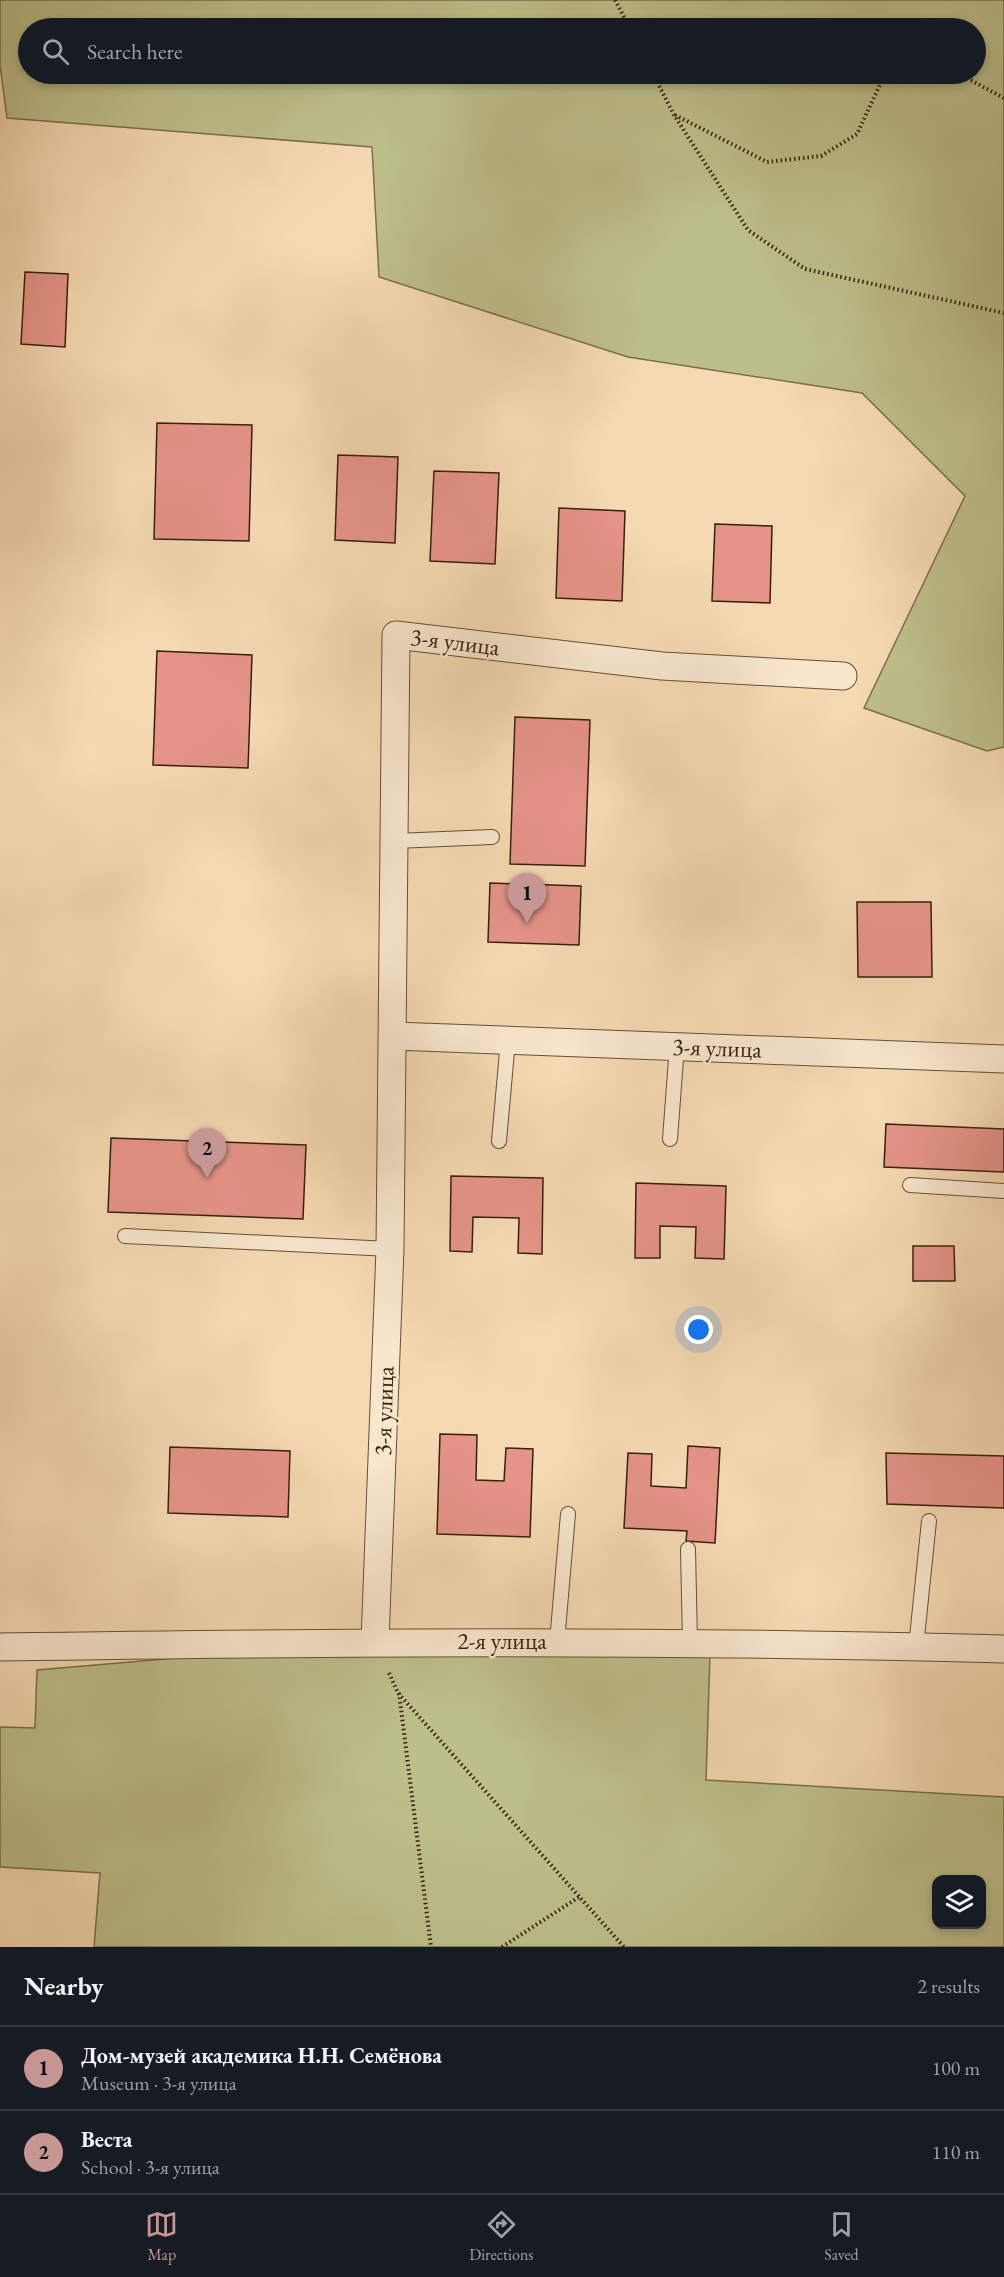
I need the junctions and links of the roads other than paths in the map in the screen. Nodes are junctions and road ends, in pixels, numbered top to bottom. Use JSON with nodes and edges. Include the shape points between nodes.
{"nodes":[{"id":1,"x":843,"y":676,"type":"dead end"},
{"id":2,"x":492,"y":837,"type":"dead end"},
{"id":3,"x":395,"y":841,"type":"junction"},
{"id":4,"x":394,"y":1036,"type":"junction"},
{"id":5,"x":508,"y":1040,"type":"junction"},
{"id":6,"x":677,"y":1047,"type":"junction"},
{"id":7,"x":1004,"y":1059,"type":"edge"},
{"id":8,"x":670,"y":1139,"type":"dead end"},
{"id":9,"x":499,"y":1141,"type":"dead end"},
{"id":10,"x":910,"y":1185,"type":"dead end"},
{"id":11,"x":1004,"y":1191,"type":"edge"},
{"id":12,"x":125,"y":1236,"type":"dead end"},
{"id":13,"x":390,"y":1249,"type":"junction"},
{"id":14,"x":568,"y":1514,"type":"dead end"},
{"id":15,"x":929,"y":1521,"type":"dead end"},
{"id":16,"x":688,"y":1549,"type":"dead end"},
{"id":17,"x":375,"y":1641,"type":"junction"},
{"id":18,"x":557,"y":1642,"type":"junction"},
{"id":19,"x":690,"y":1643,"type":"junction"},
{"id":20,"x":0,"y":1647,"type":"edge"},
{"id":21,"x":916,"y":1647,"type":"junction"},
{"id":22,"x":1004,"y":1649,"type":"edge"}],
"edges":[{"from":1,"to":3,"type":"street","name":"3-я улица","via":[[662,666],[396,635]]},
{"from":2,"to":3,"type":"lane"},
{"from":3,"to":4,"type":"street","name":"3-я улица"},
{"from":4,"to":5,"type":"street","name":"3-я улица"},
{"from":4,"to":13,"type":"street","name":"3-я улица"},
{"from":5,"to":6,"type":"street","name":"3-я улица"},
{"from":5,"to":9,"type":"lane"},
{"from":6,"to":7,"type":"street","name":"3-я улица"},
{"from":6,"to":8,"type":"lane"},
{"from":10,"to":11,"type":"lane"},
{"from":12,"to":13,"type":"lane"},
{"from":13,"to":17,"type":"street","name":"3-я улица"},
{"from":14,"to":18,"type":"lane"},
{"from":15,"to":21,"type":"lane"},
{"from":16,"to":19,"type":"lane"},
{"from":17,"to":18,"type":"street","name":"2-я улица"},
{"from":17,"to":20,"type":"street","name":"2-я улица"},
{"from":18,"to":19,"type":"street","name":"2-я улица"},
{"from":19,"to":21,"type":"street","name":"2-я улица"},
{"from":21,"to":22,"type":"street","name":"2-я улица"}]}
